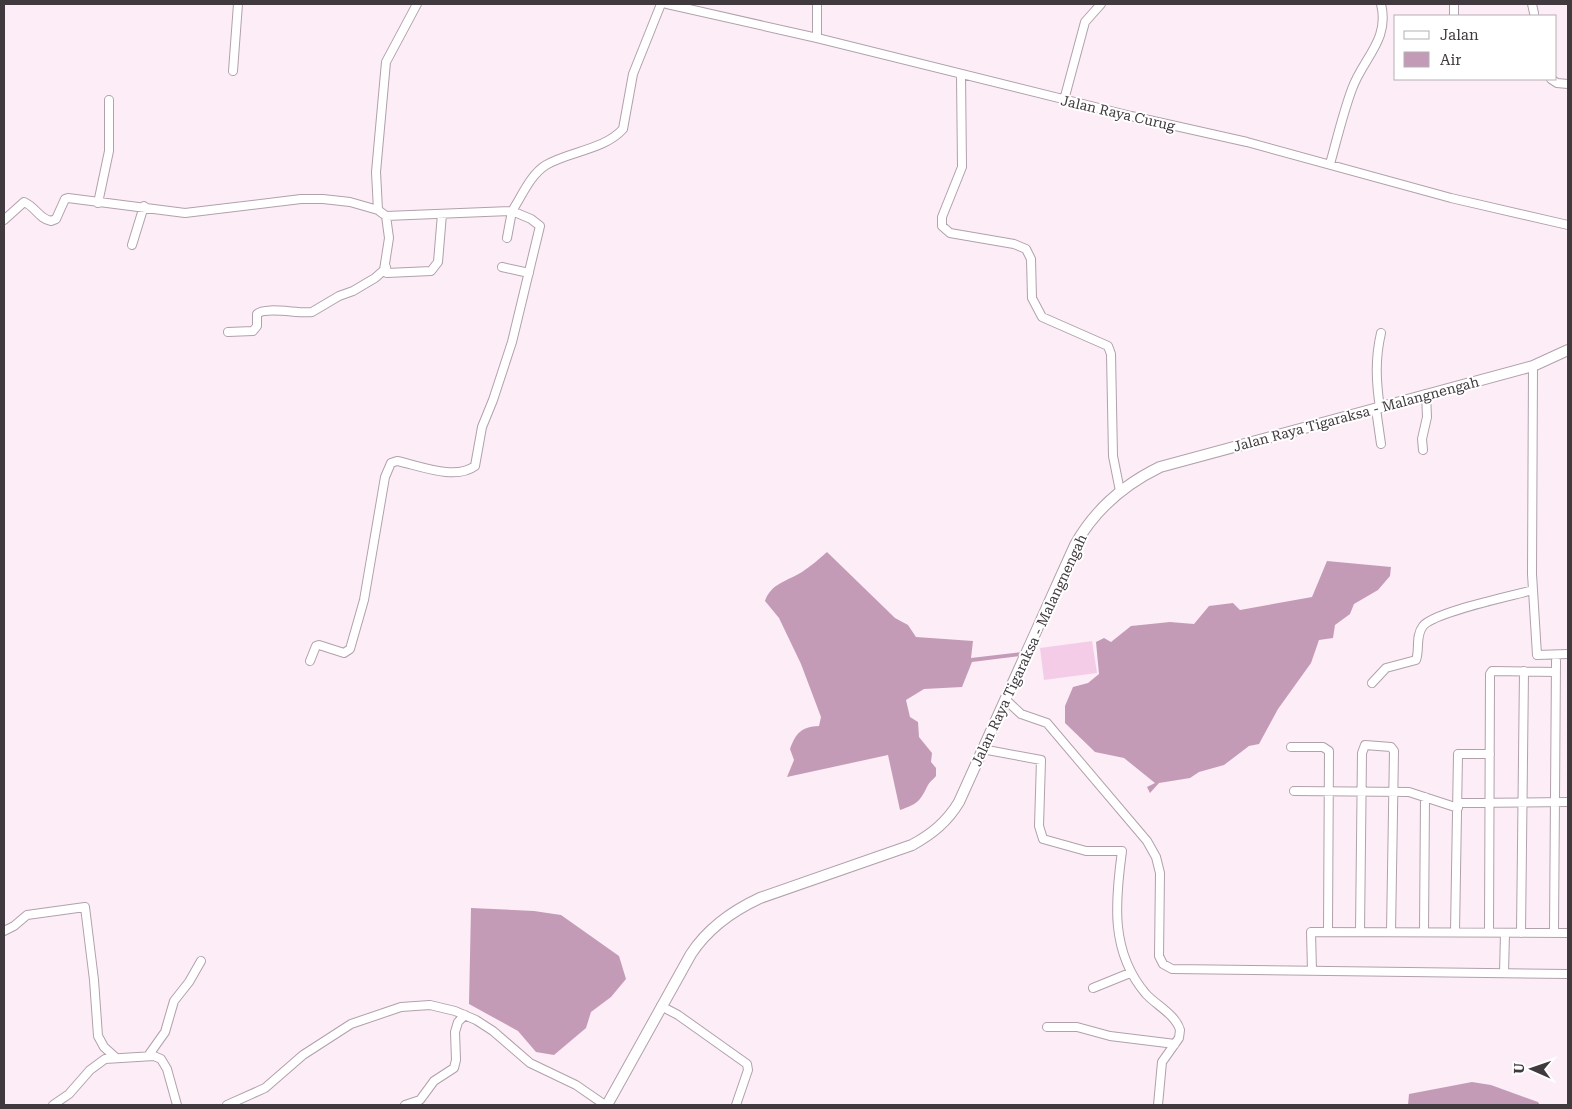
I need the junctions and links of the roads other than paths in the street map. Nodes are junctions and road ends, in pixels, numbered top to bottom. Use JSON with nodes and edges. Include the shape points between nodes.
{"nodes":[{"id":1,"x":238,"y":4,"type":"edge"},
{"id":2,"x":417,"y":4,"type":"edge"},
{"id":3,"x":661,"y":4,"type":"edge"},
{"id":4,"x":667,"y":4,"type":"edge"},
{"id":5,"x":817,"y":4,"type":"edge"},
{"id":6,"x":1102,"y":4,"type":"edge"},
{"id":7,"x":1381,"y":4,"type":"edge"},
{"id":8,"x":1532,"y":4,"type":"edge"},
{"id":9,"x":1534,"y":13,"type":"dead end"},
{"id":10,"x":817,"y":38,"type":"junction"},
{"id":11,"x":233,"y":71,"type":"dead end"},
{"id":12,"x":961,"y":75,"type":"junction"},
{"id":13,"x":1552,"y":80,"type":"edge"},
{"id":14,"x":1568,"y":84,"type":"edge"},
{"id":15,"x":109,"y":100,"type":"dead end"},
{"id":16,"x":1064,"y":100,"type":"junction"},
{"id":17,"x":1330,"y":164,"type":"junction"},
{"id":18,"x":98,"y":203,"type":"junction"},
{"id":19,"x":144,"y":206,"type":"junction"},
{"id":20,"x":378,"y":210,"type":"junction"},
{"id":21,"x":512,"y":211,"type":"junction"},
{"id":22,"x":442,"y":214,"type":"junction"},
{"id":23,"x":386,"y":216,"type":"junction"},
{"id":24,"x":4,"y":220,"type":"edge"},
{"id":25,"x":1568,"y":225,"type":"edge"},
{"id":26,"x":507,"y":238,"type":"dead end"},
{"id":27,"x":132,"y":245,"type":"dead end"},
{"id":28,"x":502,"y":266,"type":"dead end"},
{"id":29,"x":386,"y":267,"type":"junction"},
{"id":30,"x":529,"y":273,"type":"junction"},
{"id":31,"x":228,"y":332,"type":"dead end"},
{"id":32,"x":1381,"y":333,"type":"dead end"},
{"id":33,"x":1568,"y":350,"type":"edge"},
{"id":34,"x":1533,"y":366,"type":"junction"},
{"id":35,"x":1426,"y":394,"type":"junction"},
{"id":36,"x":1378,"y":409,"type":"junction"},
{"id":37,"x":1381,"y":444,"type":"dead end"},
{"id":38,"x":1423,"y":450,"type":"dead end"},
{"id":39,"x":1120,"y":491,"type":"junction"},
{"id":40,"x":1533,"y":590,"type":"junction"},
{"id":41,"x":1568,"y":654,"type":"edge"},
{"id":42,"x":310,"y":661,"type":"dead end"},
{"id":43,"x":1556,"y":661,"type":"dead end"},
{"id":44,"x":1524,"y":672,"type":"junction"},
{"id":45,"x":1556,"y":672,"type":"junction"},
{"id":46,"x":1372,"y":683,"type":"dead end"},
{"id":47,"x":1005,"y":699,"type":"junction"},
{"id":48,"x":1291,"y":747,"type":"dead end"},
{"id":49,"x":982,"y":749,"type":"junction"},
{"id":50,"x":1490,"y":754,"type":"junction"},
{"id":51,"x":1294,"y":791,"type":"dead end"},
{"id":52,"x":1328,"y":791,"type":"junction"},
{"id":53,"x":1361,"y":792,"type":"junction"},
{"id":54,"x":1393,"y":792,"type":"junction"},
{"id":55,"x":1425,"y":797,"type":"junction"},
{"id":56,"x":1568,"y":802,"type":"edge"},
{"id":57,"x":1489,"y":803,"type":"junction"},
{"id":58,"x":1523,"y":803,"type":"junction"},
{"id":59,"x":1555,"y":803,"type":"junction"},
{"id":60,"x":1458,"y":805,"type":"junction"},
{"id":61,"x":4,"y":930,"type":"edge"},
{"id":62,"x":1328,"y":931,"type":"junction"},
{"id":63,"x":1360,"y":932,"type":"junction"},
{"id":64,"x":1391,"y":932,"type":"junction"},
{"id":65,"x":1424,"y":932,"type":"junction"},
{"id":66,"x":1455,"y":932,"type":"junction"},
{"id":67,"x":1489,"y":932,"type":"junction"},
{"id":68,"x":1505,"y":933,"type":"junction"},
{"id":69,"x":1521,"y":933,"type":"junction"},
{"id":70,"x":1554,"y":933,"type":"junction"},
{"id":71,"x":1568,"y":933,"type":"edge"},
{"id":72,"x":201,"y":960,"type":"dead end"},
{"id":73,"x":1312,"y":971,"type":"junction"},
{"id":74,"x":1130,"y":973,"type":"junction"},
{"id":75,"x":1504,"y":973,"type":"junction"},
{"id":76,"x":1568,"y":974,"type":"edge"},
{"id":77,"x":1093,"y":988,"type":"dead end"},
{"id":78,"x":661,"y":1006,"type":"junction"},
{"id":79,"x":465,"y":1015,"type":"junction"},
{"id":80,"x":1046,"y":1027,"type":"dead end"},
{"id":81,"x":1175,"y":1044,"type":"junction"},
{"id":82,"x":148,"y":1056,"type":"junction"},
{"id":83,"x":115,"y":1057,"type":"junction"},
{"id":84,"x":53,"y":1105,"type":"edge"},
{"id":85,"x":177,"y":1105,"type":"edge"},
{"id":86,"x":227,"y":1105,"type":"edge"},
{"id":87,"x":405,"y":1105,"type":"edge"},
{"id":88,"x":606,"y":1105,"type":"edge"},
{"id":89,"x":736,"y":1105,"type":"edge"},
{"id":90,"x":1158,"y":1105,"type":"edge"}],
"edges":[{"from":1,"to":11,"type":"street"},
{"from":2,"to":20,"type":"street","via":[[386,62],[376,172]]},
{"from":3,"to":21,"type":"street","via":[[633,74],[623,129],[608,140],[546,165],[534,175]]},
{"from":4,"to":10,"type":"street","name":"Jalan Raya Curug"},
{"from":5,"to":10,"type":"street"},
{"from":6,"to":16,"type":"street","via":[[1085,22]]},
{"from":7,"to":17,"type":"street","via":[[1383,15],[1377,46],[1363,64],[1352,88]]},
{"from":8,"to":9,"type":"street"},
{"from":10,"to":12,"type":"street","name":"Jalan Raya Curug"},
{"from":12,"to":16,"type":"street","name":"Jalan Raya Curug"},
{"from":12,"to":39,"type":"street","via":[[962,167],[942,217],[942,226],[950,233],[1026,249],[1031,259],[1032,298],[1042,317],[1108,346],[1111,354],[1113,456]]},
{"from":13,"to":14,"type":"street"},
{"from":15,"to":18,"type":"street","via":[[109,151]]},
{"from":16,"to":17,"type":"street","name":"Jalan Raya Curug"},
{"from":17,"to":25,"type":"street","name":"Jalan Raya Curug","via":[[1451,198]]},
{"from":18,"to":19,"type":"street"},
{"from":18,"to":24,"type":"street","via":[[65,198],[56,219],[49,221],[24,202]]},
{"from":19,"to":20,"type":"street","via":[[185,213],[323,199]]},
{"from":19,"to":27,"type":"street"},
{"from":20,"to":23,"type":"street"},
{"from":21,"to":22,"type":"street"},
{"from":21,"to":26,"type":"street"},
{"from":21,"to":30,"type":"street","via":[[540,226]]},
{"from":22,"to":23,"type":"street"},
{"from":22,"to":29,"type":"street","via":[[435,268],[431,271],[387,273]]},
{"from":23,"to":29,"type":"street","via":[[390,229]]},
{"from":28,"to":30,"type":"street"},
{"from":29,"to":31,"type":"street","via":[[375,278],[312,312],[263,310],[257,314],[253,331]]},
{"from":30,"to":42,"type":"street","via":[[512,342],[482,427],[475,466],[450,471],[396,461],[391,463],[385,478],[362,607],[350,649],[344,653],[319,645]]},
{"from":32,"to":36,"type":"street","via":[[1375,372]]},
{"from":33,"to":34,"type":"main road","name":"Jalan Raya Tigaraksa - Malangnengah"},
{"from":34,"to":35,"type":"main road","name":"Jalan Raya Tigaraksa - Malangnengah"},
{"from":34,"to":40,"type":"street"},
{"from":35,"to":36,"type":"main road","name":"Jalan Raya Tigaraksa - Malangnengah"},
{"from":35,"to":38,"type":"street"},
{"from":36,"to":37,"type":"street"},
{"from":36,"to":39,"type":"main road","name":"Jalan Raya Tigaraksa - Malangnengah","via":[[1160,467]]},
{"from":39,"to":47,"type":"main road","name":"Jalan Raya Tigaraksa - Malangnengah","via":[[1091,520],[1075,545]]},
{"from":40,"to":41,"type":"street","via":[[1536,655]]},
{"from":40,"to":46,"type":"street","via":[[1428,622],[1421,629],[1416,660],[1386,668]]},
{"from":43,"to":45,"type":"street"},
{"from":44,"to":45,"type":"street"},
{"from":44,"to":50,"type":"street","via":[[1492,671],[1490,674]]},
{"from":44,"to":58,"type":"street"},
{"from":45,"to":59,"type":"street"},
{"from":47,"to":49,"type":"main road","name":"Jalan Raya Tigaraksa - Malangnengah"},
{"from":47,"to":73,"type":"street","via":[[1021,714],[1047,724],[1147,841],[1160,873],[1159,956],[1163,964],[1172,969]]},
{"from":48,"to":52,"type":"street","via":[[1327,748]]},
{"from":49,"to":74,"type":"street","via":[[1041,760],[1039,826],[1043,839],[1086,851],[1122,851],[1116,897],[1117,919]]},
{"from":49,"to":78,"type":"main road","name":"Jalan Raya Tigaraksa - Malangnengah","via":[[954,810],[933,833],[892,853],[738,908],[698,943]]},
{"from":50,"to":57,"type":"street"},
{"from":50,"to":60,"type":"street","via":[[1458,754]]},
{"from":51,"to":52,"type":"street"},
{"from":52,"to":53,"type":"street"},
{"from":52,"to":62,"type":"street"},
{"from":53,"to":54,"type":"street"},
{"from":53,"to":54,"type":"street","via":[[1365,745],[1394,748]]},
{"from":53,"to":63,"type":"street"},
{"from":54,"to":55,"type":"street","via":[[1410,792]]},
{"from":54,"to":64,"type":"street"},
{"from":55,"to":60,"type":"street"},
{"from":55,"to":65,"type":"street"},
{"from":56,"to":59,"type":"street"},
{"from":57,"to":58,"type":"street"},
{"from":57,"to":60,"type":"street"},
{"from":57,"to":67,"type":"street"},
{"from":58,"to":59,"type":"street"},
{"from":58,"to":69,"type":"street"},
{"from":59,"to":70,"type":"street"},
{"from":60,"to":66,"type":"street"},
{"from":61,"to":83,"type":"street","via":[[27,915],[85,908],[98,1036]]},
{"from":62,"to":63,"type":"street"},
{"from":62,"to":73,"type":"street","via":[[1311,932]]},
{"from":63,"to":64,"type":"street"},
{"from":64,"to":65,"type":"street"},
{"from":65,"to":66,"type":"street"},
{"from":66,"to":67,"type":"street"},
{"from":67,"to":68,"type":"street"},
{"from":68,"to":69,"type":"street"},
{"from":68,"to":75,"type":"street"},
{"from":69,"to":70,"type":"street"},
{"from":70,"to":71,"type":"street"},
{"from":72,"to":82,"type":"street","via":[[190,982],[174,1000],[165,1032]]},
{"from":73,"to":75,"type":"street"},
{"from":74,"to":77,"type":"street"},
{"from":74,"to":81,"type":"street","via":[[1179,1027],[1180,1036]]},
{"from":75,"to":76,"type":"street"},
{"from":78,"to":88,"type":"main road","name":"Jalan Raya Tigaraksa - Malangnengah"},
{"from":78,"to":89,"type":"street","via":[[747,1064],[748,1070]]},
{"from":79,"to":86,"type":"street","via":[[437,1006],[411,1005],[358,1021],[336,1032],[265,1088]]},
{"from":79,"to":87,"type":"street","via":[[455,1032],[454,1068],[434,1081],[420,1100]]},
{"from":79,"to":88,"type":"street","via":[[493,1031],[530,1063],[576,1085]]},
{"from":80,"to":81,"type":"street","via":[[1077,1027],[1110,1036]]},
{"from":81,"to":90,"type":"street","via":[[1164,1057],[1161,1067]]},
{"from":82,"to":83,"type":"street"},
{"from":82,"to":85,"type":"street","via":[[164,1062]]},
{"from":83,"to":84,"type":"street","via":[[94,1066],[69,1094]]}]}
